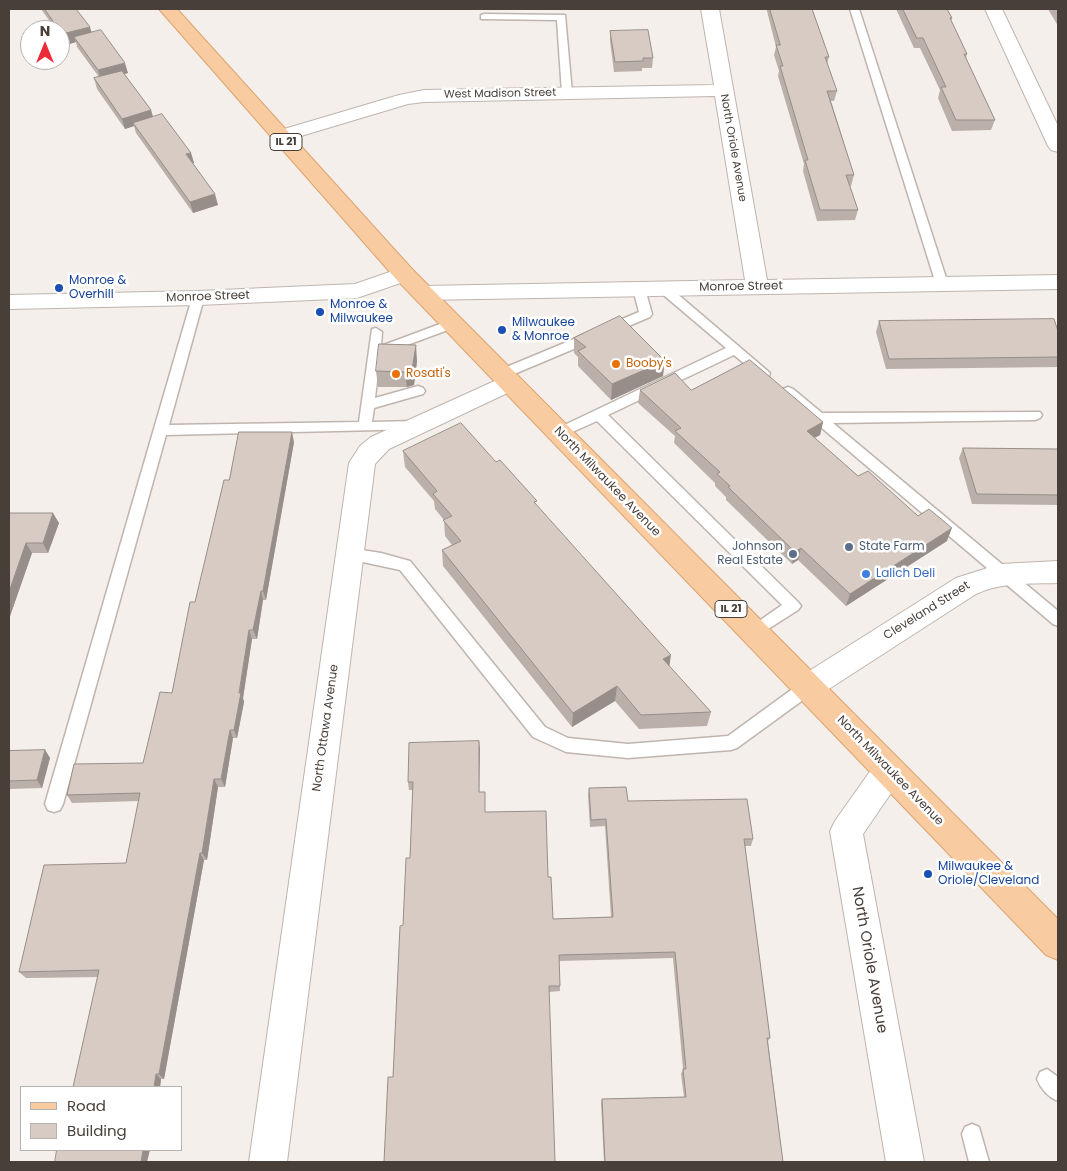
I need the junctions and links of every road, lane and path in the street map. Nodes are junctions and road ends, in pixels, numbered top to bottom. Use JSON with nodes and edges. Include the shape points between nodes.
{"nodes":[{"id":1,"x":168,"y":9,"type":"edge"},
{"id":2,"x":710,"y":9,"type":"edge"},
{"id":3,"x":854,"y":9,"type":"edge"},
{"id":4,"x":993,"y":9,"type":"edge"},
{"id":5,"x":484,"y":17,"type":"dead end"},
{"id":6,"x":724,"y":90,"type":"junction"},
{"id":7,"x":567,"y":93,"type":"junction"},
{"id":8,"x":281,"y":136,"type":"junction"},
{"id":9,"x":1058,"y":146,"type":"edge"},
{"id":10,"x":1058,"y":282,"type":"edge"},
{"id":11,"x":414,"y":284,"type":"junction"},
{"id":12,"x":942,"y":284,"type":"junction"},
{"id":13,"x":757,"y":287,"type":"junction"},
{"id":14,"x":639,"y":289,"type":"junction"},
{"id":15,"x":664,"y":289,"type":"junction"},
{"id":16,"x":198,"y":298,"type":"junction"},
{"id":17,"x":10,"y":305,"type":"edge"},
{"id":18,"x":452,"y":324,"type":"junction"},
{"id":19,"x":376,"y":332,"type":"dead end"},
{"id":20,"x":735,"y":348,"type":"junction"},
{"id":21,"x":374,"y":353,"type":"junction"},
{"id":22,"x":506,"y":378,"type":"junction"},
{"id":23,"x":418,"y":391,"type":"dead end"},
{"id":24,"x":367,"y":405,"type":"junction"},
{"id":25,"x":598,"y":414,"type":"junction"},
{"id":26,"x":1035,"y":415,"type":"dead end"},
{"id":27,"x":818,"y":418,"type":"junction"},
{"id":28,"x":365,"y":426,"type":"junction"},
{"id":29,"x":417,"y":426,"type":"junction"},
{"id":30,"x":160,"y":430,"type":"junction"},
{"id":31,"x":559,"y":433,"type":"junction"},
{"id":32,"x":349,"y":554,"type":"junction"},
{"id":33,"x":1058,"y":572,"type":"edge"},
{"id":34,"x":1004,"y":573,"type":"junction"},
{"id":35,"x":1058,"y":620,"type":"edge"},
{"id":36,"x":754,"y":632,"type":"junction"},
{"id":37,"x":808,"y":687,"type":"junction"},
{"id":38,"x":889,"y":770,"type":"junction"},
{"id":39,"x":54,"y":804,"type":"dead end"},
{"id":40,"x":1058,"y":943,"type":"edge"},
{"id":41,"x":972,"y":1134,"type":"dead end"},
{"id":42,"x":268,"y":1162,"type":"edge"},
{"id":43,"x":905,"y":1162,"type":"edge"},
{"id":44,"x":978,"y":1162,"type":"edge"}],
"edges":[{"from":1,"to":8,"type":"main road","name":"North Milwaukee Avenue","number":"IL 21"},
{"from":2,"to":6,"type":"street","name":"North Oriole Avenue"},
{"from":3,"to":12,"type":"lane"},
{"from":4,"to":9,"type":"street"},
{"from":5,"to":7,"type":"lane","via":[[562,17]]},
{"from":6,"to":7,"type":"street","name":"West Madison Street"},
{"from":6,"to":13,"type":"street","name":"North Oriole Avenue"},
{"from":7,"to":8,"type":"street","name":"West Madison Street","via":[[424,96]]},
{"from":8,"to":11,"type":"main road","name":"North Milwaukee Avenue","number":"IL 21"},
{"from":10,"to":12,"type":"street","name":"Monroe Street"},
{"from":11,"to":14,"type":"street","name":"Monroe Street"},
{"from":11,"to":16,"type":"street","name":"Monroe Street","via":[[357,291]]},
{"from":11,"to":18,"type":"main road","name":"North Milwaukee Avenue","number":"IL 21"},
{"from":12,"to":13,"type":"street","name":"Monroe Street"},
{"from":13,"to":15,"type":"street","name":"Monroe Street"},
{"from":14,"to":15,"type":"street","name":"Monroe Street"},
{"from":14,"to":22,"type":"lane","via":[[646,314]]},
{"from":15,"to":20,"type":"lane"},
{"from":16,"to":17,"type":"street","name":"Monroe Street"},
{"from":16,"to":30,"type":"lane"},
{"from":18,"to":21,"type":"lane"},
{"from":18,"to":22,"type":"main road","name":"North Milwaukee Avenue","number":"IL 21"},
{"from":19,"to":21,"type":"lane"},
{"from":20,"to":25,"type":"lane"},
{"from":20,"to":27,"type":"lane"},
{"from":21,"to":24,"type":"lane"},
{"from":22,"to":29,"type":"street","name":"North Ottawa Avenue"},
{"from":22,"to":31,"type":"main road","name":"North Milwaukee Avenue","number":"IL 21"},
{"from":23,"to":24,"type":"lane"},
{"from":24,"to":28,"type":"lane"},
{"from":25,"to":31,"type":"lane"},
{"from":25,"to":36,"type":"lane","via":[[793,606]]},
{"from":26,"to":27,"type":"lane"},
{"from":27,"to":34,"type":"lane"},
{"from":28,"to":29,"type":"lane"},
{"from":28,"to":30,"type":"lane"},
{"from":29,"to":32,"type":"street","name":"North Ottawa Avenue","via":[[368,452],[362,464]]},
{"from":30,"to":39,"type":"lane"},
{"from":31,"to":36,"type":"main road","name":"North Milwaukee Avenue","number":"IL 21"},
{"from":32,"to":37,"type":"lane","via":[[405,565],[539,732],[566,745],[628,751],[731,743]]},
{"from":32,"to":42,"type":"street","name":"North Ottawa Avenue"},
{"from":33,"to":34,"type":"street","name":"Cleveland Street"},
{"from":34,"to":35,"type":"lane"},
{"from":34,"to":37,"type":"street","name":"Cleveland Street","via":[[985,576],[966,586]]},
{"from":36,"to":37,"type":"main road","name":"North Milwaukee Avenue","number":"IL 21"},
{"from":37,"to":38,"type":"main road","name":"North Milwaukee Avenue","number":"IL 21"},
{"from":38,"to":40,"type":"main road","name":"North Milwaukee Avenue","number":"IL 21"},
{"from":38,"to":43,"type":"street","name":"North Oriole Avenue","via":[[846,831]]},
{"from":41,"to":44,"type":"lane"}]}
